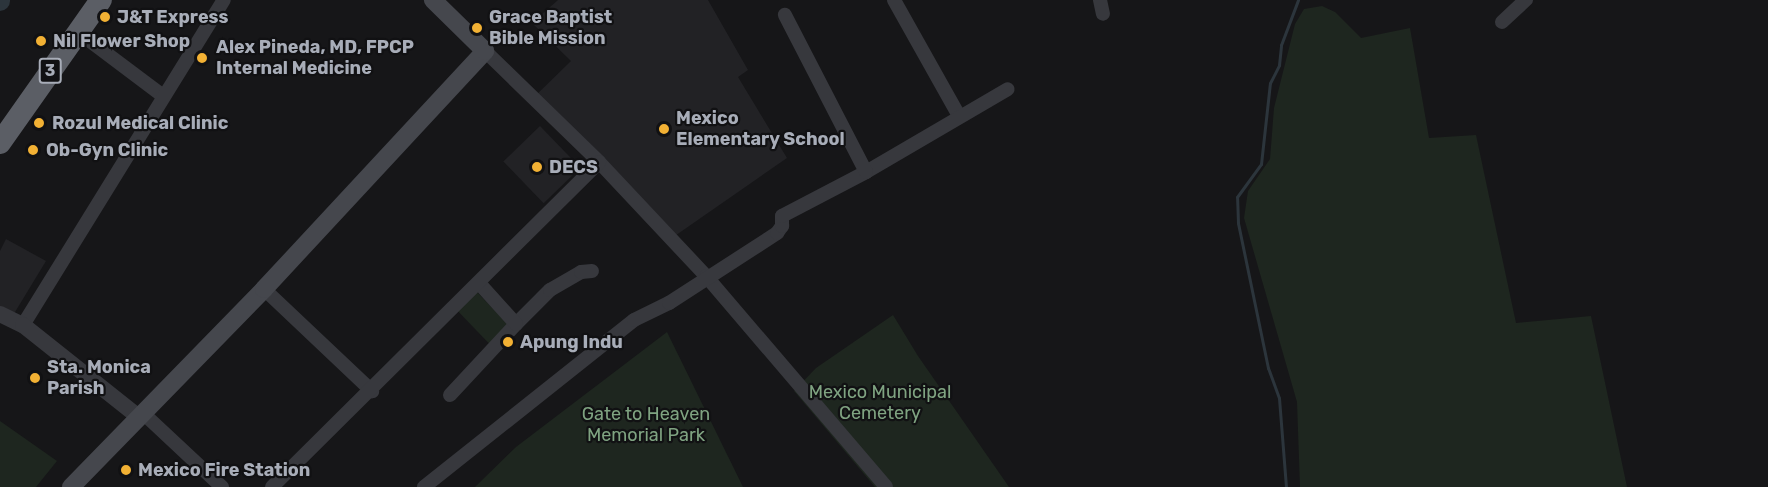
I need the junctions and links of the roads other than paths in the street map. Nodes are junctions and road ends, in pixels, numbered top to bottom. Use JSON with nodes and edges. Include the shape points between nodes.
{"nodes":[{"id":1,"x":101,"y":0,"type":"edge"},
{"id":2,"x":224,"y":0,"type":"edge"},
{"id":3,"x":433,"y":0,"type":"edge"},
{"id":4,"x":894,"y":0,"type":"edge"},
{"id":5,"x":1526,"y":0,"type":"edge"},
{"id":6,"x":785,"y":15,"type":"dead end"},
{"id":7,"x":1502,"y":22,"type":"dead end"},
{"id":8,"x":78,"y":32,"type":"junction"},
{"id":9,"x":485,"y":51,"type":"junction"},
{"id":10,"x":1008,"y":89,"type":"dead end"},
{"id":11,"x":162,"y":95,"type":"junction"},
{"id":12,"x":959,"y":116,"type":"junction"},
{"id":13,"x":0,"y":143,"type":"edge"},
{"id":14,"x":599,"y":162,"type":"junction"},
{"id":15,"x":866,"y":172,"type":"junction"},
{"id":16,"x":592,"y":271,"type":"dead end"},
{"id":17,"x":706,"y":276,"type":"junction"},
{"id":18,"x":479,"y":283,"type":"junction"},
{"id":19,"x":264,"y":289,"type":"junction"},
{"id":20,"x":0,"y":314,"type":"edge"},
{"id":21,"x":516,"y":324,"type":"junction"},
{"id":22,"x":23,"y":325,"type":"junction"},
{"id":23,"x":372,"y":391,"type":"junction"},
{"id":24,"x":450,"y":395,"type":"dead end"},
{"id":25,"x":142,"y":416,"type":"junction"},
{"id":26,"x":71,"y":487,"type":"edge"},
{"id":27,"x":222,"y":487,"type":"edge"},
{"id":28,"x":272,"y":487,"type":"edge"},
{"id":29,"x":424,"y":487,"type":"edge"},
{"id":30,"x":886,"y":487,"type":"edge"}],
"edges":[{"from":1,"to":8,"type":"highway","number":"3"},
{"from":2,"to":11,"type":"street"},
{"from":3,"to":9,"type":"main road"},
{"from":4,"to":12,"type":"street"},
{"from":5,"to":7,"type":"street"},
{"from":6,"to":15,"type":"street"},
{"from":8,"to":11,"type":"street"},
{"from":8,"to":13,"type":"highway","number":"3"},
{"from":9,"to":14,"type":"street"},
{"from":9,"to":19,"type":"main road"},
{"from":10,"to":12,"type":"street"},
{"from":11,"to":22,"type":"street"},
{"from":12,"to":15,"type":"street"},
{"from":14,"to":17,"type":"street"},
{"from":14,"to":18,"type":"street"},
{"from":15,"to":17,"type":"street","via":[[782,216],[777,233]]},
{"from":16,"to":21,"type":"street","via":[[581,272],[550,290]]},
{"from":17,"to":29,"type":"street","via":[[669,303],[634,320]]},
{"from":17,"to":30,"type":"street"},
{"from":18,"to":21,"type":"street"},
{"from":18,"to":23,"type":"street"},
{"from":19,"to":23,"type":"street"},
{"from":19,"to":25,"type":"main road"},
{"from":20,"to":22,"type":"street"},
{"from":21,"to":24,"type":"street"},
{"from":22,"to":25,"type":"street"},
{"from":23,"to":28,"type":"street"},
{"from":25,"to":26,"type":"main road"},
{"from":25,"to":27,"type":"street"}]}
